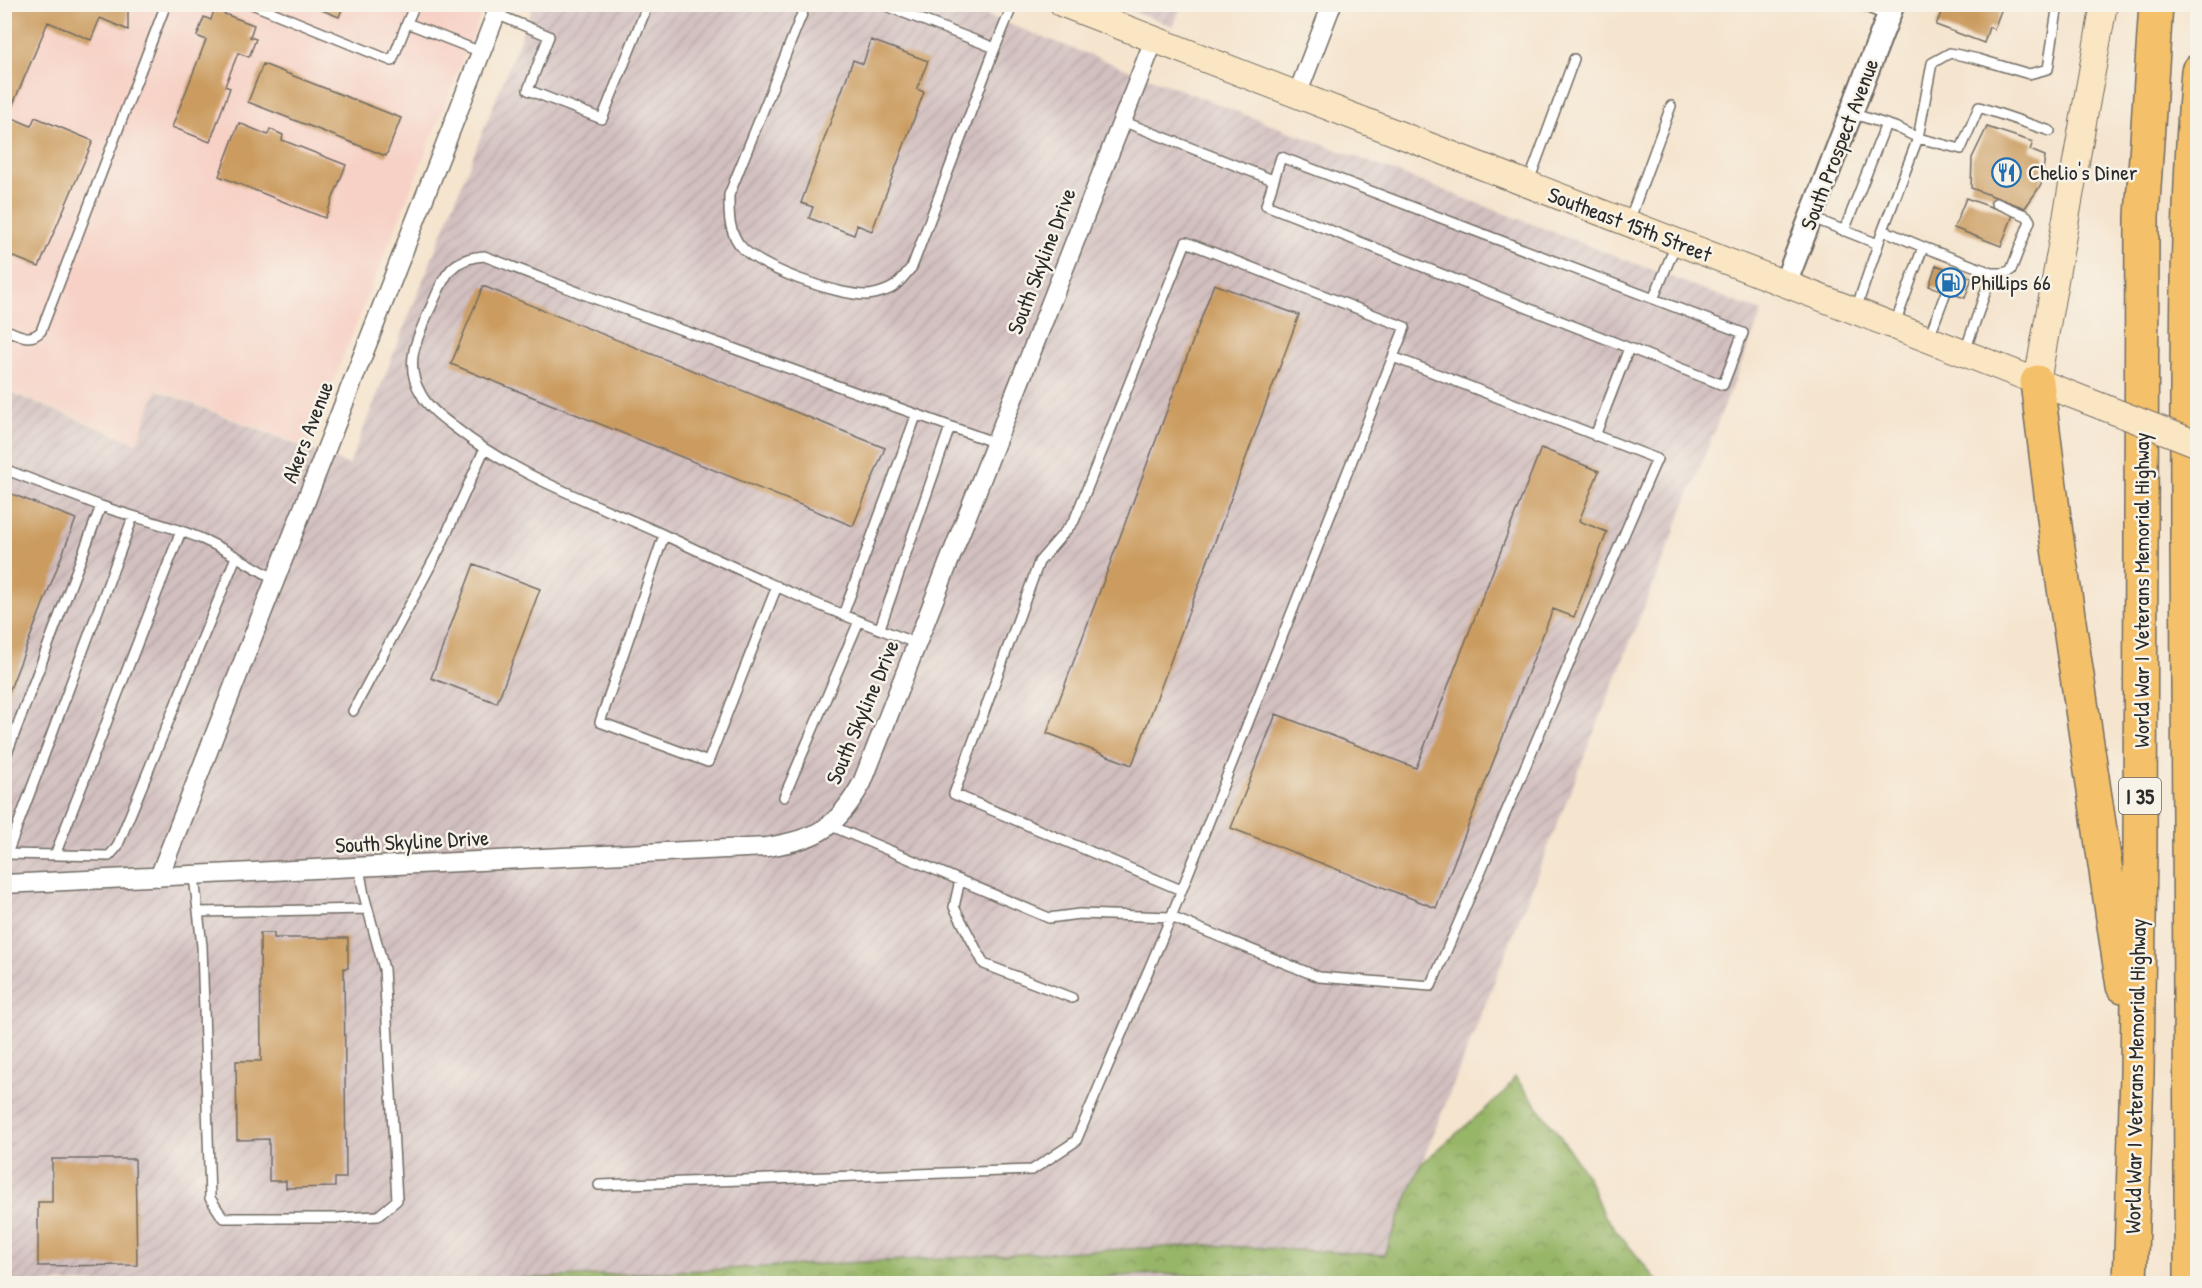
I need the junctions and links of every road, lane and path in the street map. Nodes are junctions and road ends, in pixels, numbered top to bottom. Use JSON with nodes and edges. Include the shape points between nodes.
{"nodes":[{"id":1,"x":166,"y":4,"type":"edge"},
{"id":2,"x":252,"y":4,"type":"edge"},
{"id":3,"x":415,"y":4,"type":"edge"},
{"id":4,"x":648,"y":4,"type":"edge"},
{"id":5,"x":806,"y":4,"type":"edge"},
{"id":6,"x":881,"y":4,"type":"edge"},
{"id":7,"x":1013,"y":4,"type":"edge"},
{"id":8,"x":1063,"y":4,"type":"edge"},
{"id":9,"x":1332,"y":4,"type":"edge"},
{"id":10,"x":2058,"y":4,"type":"edge"},
{"id":11,"x":2104,"y":4,"type":"edge"},
{"id":12,"x":2156,"y":4,"type":"edge"},
{"id":13,"x":1884,"y":7,"type":"edge"},
{"id":14,"x":498,"y":9,"type":"edge"},
{"id":15,"x":407,"y":23,"type":"junction"},
{"id":16,"x":1154,"y":40,"type":"junction"},
{"id":17,"x":995,"y":48,"type":"junction"},
{"id":18,"x":481,"y":52,"type":"junction"},
{"id":19,"x":1574,"y":59,"type":"dead end"},
{"id":20,"x":2198,"y":70,"type":"edge"},
{"id":21,"x":1297,"y":95,"type":"junction"},
{"id":22,"x":1671,"y":106,"type":"dead end"},
{"id":23,"x":1851,"y":112,"type":"junction"},
{"id":24,"x":1122,"y":121,"type":"junction"},
{"id":25,"x":1886,"y":124,"type":"junction"},
{"id":26,"x":2050,"y":131,"type":"dead end"},
{"id":27,"x":1918,"y":138,"type":"junction"},
{"id":28,"x":1273,"y":180,"type":"junction"},
{"id":29,"x":1528,"y":184,"type":"junction"},
{"id":30,"x":1996,"y":203,"type":"dead end"},
{"id":31,"x":1810,"y":217,"type":"junction"},
{"id":32,"x":1628,"y":223,"type":"junction"},
{"id":33,"x":1883,"y":230,"type":"junction"},
{"id":34,"x":1845,"y":231,"type":"junction"},
{"id":35,"x":1676,"y":242,"type":"junction"},
{"id":36,"x":1878,"y":244,"type":"junction"},
{"id":37,"x":1923,"y":248,"type":"junction"},
{"id":38,"x":1958,"y":260,"type":"junction"},
{"id":39,"x":1954,"y":271,"type":"dead end"},
{"id":40,"x":1992,"y":273,"type":"junction"},
{"id":41,"x":1785,"y":284,"type":"junction"},
{"id":42,"x":1946,"y":292,"type":"dead end"},
{"id":43,"x":1654,"y":297,"type":"junction"},
{"id":44,"x":1856,"y":311,"type":"junction"},
{"id":45,"x":1894,"y":327,"type":"junction"},
{"id":46,"x":4,"y":329,"type":"edge"},
{"id":47,"x":1928,"y":340,"type":"junction"},
{"id":48,"x":1629,"y":348,"type":"junction"},
{"id":49,"x":1965,"y":353,"type":"junction"},
{"id":50,"x":1394,"y":357,"type":"junction"},
{"id":51,"x":2037,"y":382,"type":"junction"},
{"id":52,"x":916,"y":416,"type":"junction"},
{"id":53,"x":950,"y":427,"type":"junction"},
{"id":54,"x":1595,"y":436,"type":"junction"},
{"id":55,"x":996,"y":443,"type":"junction"},
{"id":56,"x":2198,"y":444,"type":"edge"},
{"id":57,"x":484,"y":450,"type":"junction"},
{"id":58,"x":4,"y":469,"type":"edge"},
{"id":59,"x":101,"y":506,"type":"junction"},
{"id":60,"x":133,"y":517,"type":"junction"},
{"id":61,"x":181,"y":531,"type":"junction"},
{"id":62,"x":664,"y":535,"type":"junction"},
{"id":63,"x":236,"y":557,"type":"junction"},
{"id":64,"x":276,"y":579,"type":"junction"},
{"id":65,"x":777,"y":586,"type":"junction"},
{"id":66,"x":843,"y":615,"type":"junction"},
{"id":67,"x":859,"y":621,"type":"junction"},
{"id":68,"x":880,"y":628,"type":"junction"},
{"id":69,"x":917,"y":644,"type":"junction"},
{"id":70,"x":353,"y":711,"type":"dead end"},
{"id":71,"x":4,"y":761,"type":"edge"},
{"id":72,"x":784,"y":797,"type":"dead end"},
{"id":73,"x":830,"y":825,"type":"junction"},
{"id":74,"x":55,"y":855,"type":"junction"},
{"id":75,"x":359,"y":867,"type":"junction"},
{"id":76,"x":194,"y":876,"type":"junction"},
{"id":77,"x":159,"y":878,"type":"junction"},
{"id":78,"x":960,"y":880,"type":"junction"},
{"id":79,"x":4,"y":884,"type":"edge"},
{"id":80,"x":1181,"y":890,"type":"junction"},
{"id":81,"x":368,"y":909,"type":"junction"},
{"id":82,"x":199,"y":912,"type":"junction"},
{"id":83,"x":1171,"y":917,"type":"junction"},
{"id":84,"x":1072,"y":998,"type":"dead end"},
{"id":85,"x":2137,"y":1074,"type":"junction"},
{"id":86,"x":599,"y":1185,"type":"dead end"},
{"id":87,"x":2130,"y":1284,"type":"edge"},
{"id":88,"x":2191,"y":1284,"type":"edge"}],
"edges":[{"from":1,"to":46,"type":"lane","via":[[43,326],[36,336],[28,338]]},
{"from":2,"to":15,"type":"lane","via":[[393,61]]},
{"from":3,"to":15,"type":"lane"},
{"from":4,"to":14,"type":"lane","via":[[602,119],[528,90],[549,36]]},
{"from":5,"to":17,"type":"lane","via":[[729,195],[728,222],[740,245],[761,261],[802,281],[840,292],[868,295],[893,287],[912,267]]},
{"from":6,"to":17,"type":"lane"},
{"from":7,"to":17,"type":"lane"},
{"from":8,"to":16,"type":"main road","name":"Southeast 15th Street"},
{"from":9,"to":21,"type":"street"},
{"from":10,"to":27,"type":"lane","via":[[2048,69],[2029,74],[1950,53],[1932,63]]},
{"from":11,"to":51,"type":"main road"},
{"from":12,"to":85,"type":"highway","name":"World War I Veterans Memorial Highway","number":"I 35","via":[[2142,216]]},
{"from":13,"to":23,"type":"street","name":"South Prospect Avenue"},
{"from":14,"to":18,"type":"street","name":"Akers Avenue"},
{"from":15,"to":18,"type":"lane"},
{"from":16,"to":21,"type":"main road","name":"Southeast 15th Street"},
{"from":16,"to":24,"type":"street","name":"South Skyline Drive"},
{"from":18,"to":64,"type":"street","name":"Akers Avenue"},
{"from":19,"to":29,"type":"lane"},
{"from":20,"to":88,"type":"highway","name":"World War I Veterans Memorial Highway","number":"I 35","via":[[2187,308]]},
{"from":21,"to":29,"type":"main road","name":"Southeast 15th Street"},
{"from":22,"to":32,"type":"lane"},
{"from":23,"to":25,"type":"lane"},
{"from":23,"to":31,"type":"street","name":"South Prospect Avenue"},
{"from":24,"to":28,"type":"lane"},
{"from":24,"to":55,"type":"street","name":"South Skyline Drive"},
{"from":25,"to":27,"type":"lane"},
{"from":25,"to":34,"type":"lane"},
{"from":26,"to":27,"type":"lane","via":[[1978,107],[1961,149]]},
{"from":27,"to":33,"type":"lane"},
{"from":28,"to":43,"type":"lane","via":[[1281,157]]},
{"from":28,"to":48,"type":"lane","via":[[1266,205]]},
{"from":29,"to":32,"type":"main road","name":"Southeast 15th Street"},
{"from":30,"to":40,"type":"lane","via":[[2027,216],[2030,221],[2012,270]]},
{"from":31,"to":34,"type":"lane"},
{"from":31,"to":41,"type":"street","name":"South Prospect Avenue"},
{"from":32,"to":35,"type":"main road","name":"Southeast 15th Street"},
{"from":33,"to":36,"type":"lane"},
{"from":33,"to":37,"type":"lane"},
{"from":34,"to":36,"type":"lane"},
{"from":35,"to":41,"type":"main road","name":"Southeast 15th Street"},
{"from":35,"to":43,"type":"lane"},
{"from":36,"to":44,"type":"lane"},
{"from":37,"to":38,"type":"lane"},
{"from":37,"to":45,"type":"lane"},
{"from":38,"to":39,"type":"lane"},
{"from":38,"to":40,"type":"lane"},
{"from":40,"to":49,"type":"lane"},
{"from":41,"to":44,"type":"main road","name":"Southeast 15th Street"},
{"from":42,"to":47,"type":"lane"},
{"from":43,"to":48,"type":"lane","via":[[1743,333],[1723,385]]},
{"from":44,"to":45,"type":"main road","name":"Southeast 15th Street"},
{"from":45,"to":47,"type":"main road","name":"Southeast 15th Street"},
{"from":47,"to":49,"type":"main road","name":"Southeast 15th Street"},
{"from":48,"to":54,"type":"lane"},
{"from":49,"to":51,"type":"main road","name":"Southeast 15th Street"},
{"from":50,"to":54,"type":"lane"},
{"from":50,"to":80,"type":"lane"},
{"from":50,"to":80,"type":"lane","via":[[1405,327],[1186,242],[1074,521],[1038,562],[954,794]]},
{"from":51,"to":56,"type":"main road","name":"Southeast 15th Street","bridge":true},
{"from":51,"to":85,"type":"highway","via":[[2081,711]]},
{"from":52,"to":53,"type":"lane"},
{"from":52,"to":57,"type":"lane","via":[[484,256],[467,257],[457,262],[444,280],[420,331],[411,359],[412,375],[421,395],[434,410]]},
{"from":52,"to":66,"type":"lane"},
{"from":53,"to":55,"type":"lane"},
{"from":53,"to":68,"type":"lane"},
{"from":54,"to":83,"type":"lane","via":[[1657,459],[1431,986],[1319,977]]},
{"from":55,"to":69,"type":"street","name":"South Skyline Drive"},
{"from":57,"to":62,"type":"lane","via":[[543,482]]},
{"from":57,"to":70,"type":"lane","via":[[440,548]]},
{"from":58,"to":59,"type":"lane"},
{"from":59,"to":60,"type":"lane"},
{"from":59,"to":71,"type":"lane"},
{"from":60,"to":61,"type":"lane"},
{"from":60,"to":74,"type":"lane","via":[[7,854]]},
{"from":61,"to":63,"type":"lane"},
{"from":61,"to":74,"type":"lane"},
{"from":62,"to":65,"type":"lane"},
{"from":62,"to":65,"type":"lane","via":[[600,722],[708,762]]},
{"from":63,"to":64,"type":"lane"},
{"from":63,"to":74,"type":"lane","via":[[117,847],[109,856]]},
{"from":64,"to":77,"type":"street","name":"Akers Avenue"},
{"from":65,"to":66,"type":"lane"},
{"from":66,"to":67,"type":"lane"},
{"from":67,"to":68,"type":"lane"},
{"from":67,"to":72,"type":"lane"},
{"from":68,"to":69,"type":"lane"},
{"from":69,"to":73,"type":"street","name":"South Skyline Drive","via":[[862,783]]},
{"from":73,"to":75,"type":"street","name":"South Skyline Drive","via":[[795,843],[767,847]]},
{"from":73,"to":78,"type":"lane"},
{"from":75,"to":76,"type":"street","name":"South Skyline Drive"},
{"from":75,"to":81,"type":"lane"},
{"from":76,"to":77,"type":"street","name":"South Skyline Drive"},
{"from":76,"to":82,"type":"lane"},
{"from":77,"to":79,"type":"street","name":"South Skyline Drive"},
{"from":78,"to":83,"type":"lane","via":[[1049,918],[1079,914]]},
{"from":78,"to":84,"type":"lane","via":[[954,907],[984,964]]},
{"from":80,"to":83,"type":"lane"},
{"from":81,"to":82,"type":"lane"},
{"from":81,"to":82,"type":"lane","via":[[384,969],[397,1200],[378,1216],[337,1218],[223,1218],[210,1198]]},
{"from":83,"to":86,"type":"lane","via":[[1076,1141],[1032,1170]]},
{"from":85,"to":87,"type":"highway","name":"World War I Veterans Memorial Highway","number":"I 35"}]}
